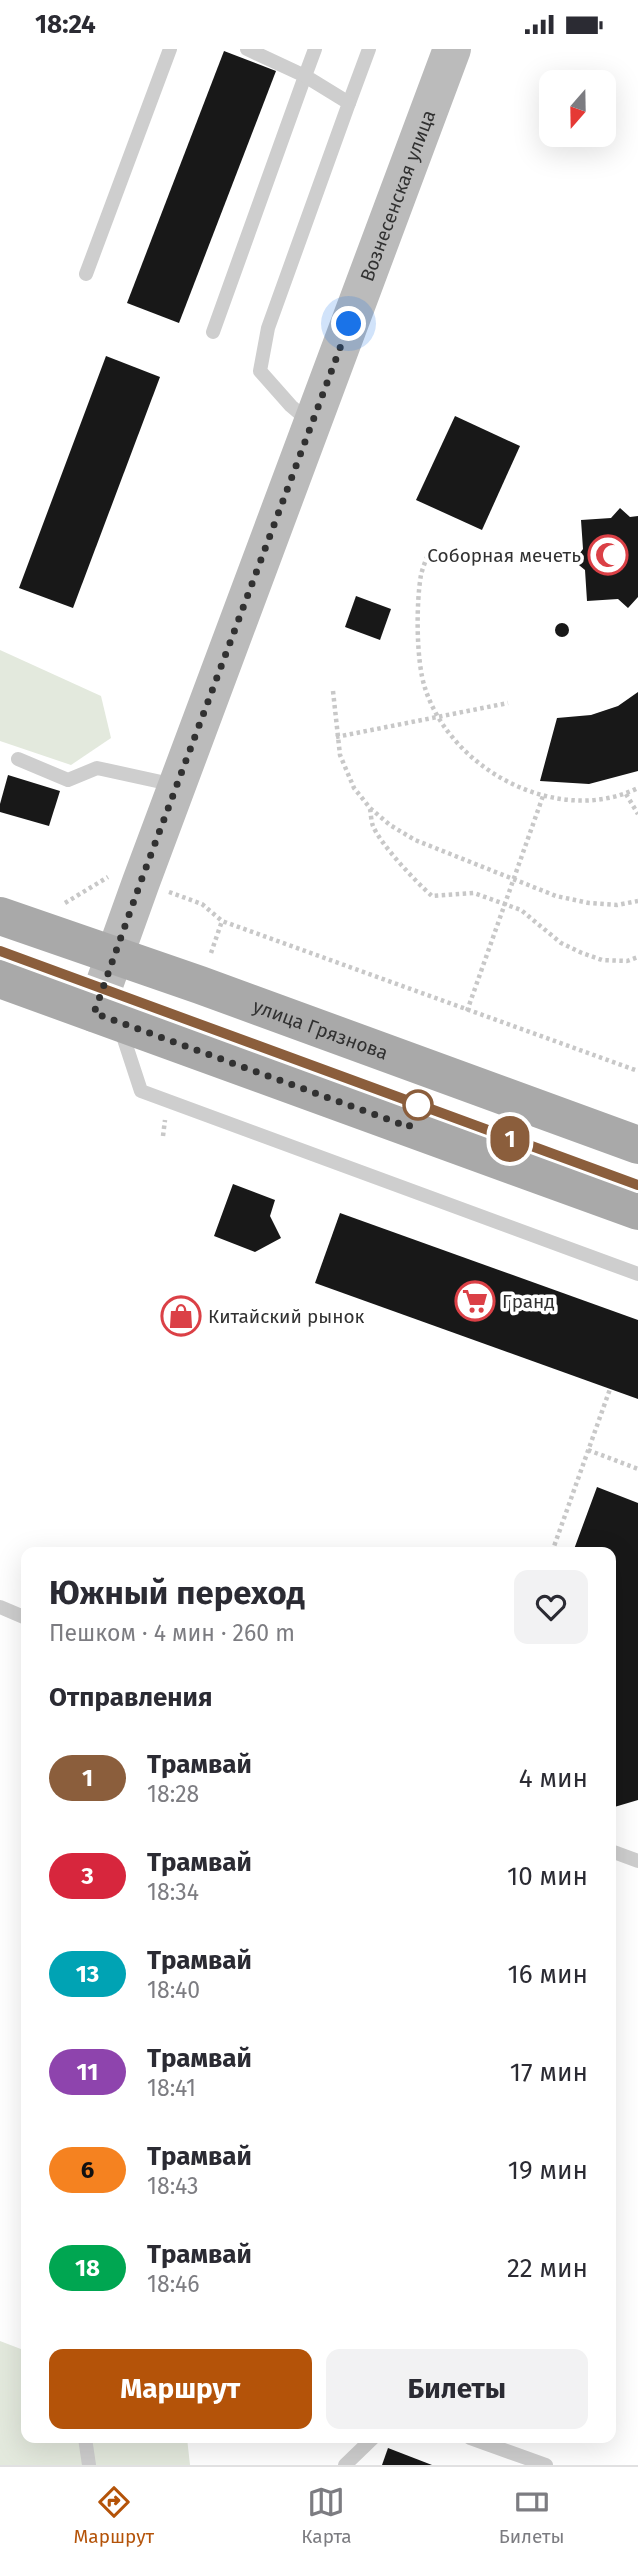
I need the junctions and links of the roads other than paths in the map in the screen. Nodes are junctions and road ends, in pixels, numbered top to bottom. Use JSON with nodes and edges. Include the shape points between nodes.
{"nodes":[{"id":1,"x":170,"y":49,"type":"edge"},
{"id":2,"x":247,"y":49,"type":"edge"},
{"id":3,"x":315,"y":49,"type":"edge"},
{"id":4,"x":369,"y":49,"type":"edge"},
{"id":5,"x":452,"y":49,"type":"edge"},
{"id":6,"x":305,"y":76,"type":"junction"},
{"id":7,"x":349,"y":103,"type":"junction"},
{"id":8,"x":86,"y":274,"type":"dead end"},
{"id":9,"x":213,"y":332,"type":"dead end"},
{"id":10,"x":312,"y":423,"type":"junction"},
{"id":11,"x":18,"y":759,"type":"dead end"},
{"id":12,"x":176,"y":785,"type":"junction"},
{"id":13,"x":0,"y":916,"type":"edge"},
{"id":14,"x":114,"y":954,"type":"junction"},
{"id":15,"x":0,"y":979,"type":"edge"},
{"id":16,"x":106,"y":1017,"type":"junction"},
{"id":17,"x":638,"y":1145,"type":"edge"},
{"id":18,"x":638,"y":1212,"type":"edge"},
{"id":19,"x":638,"y":1272,"type":"edge"},
{"id":20,"x":0,"y":1607,"type":"edge"},
{"id":21,"x":21,"y":1616,"type":"edge"},
{"id":22,"x":616,"y":1853,"type":"edge"},
{"id":23,"x":638,"y":1861,"type":"edge"},
{"id":24,"x":86,"y":2443,"type":"edge"},
{"id":25,"x":368,"y":2443,"type":"edge"},
{"id":26,"x":484,"y":2443,"type":"edge"},
{"id":27,"x":89,"y":2465,"type":"edge"},
{"id":28,"x":345,"y":2465,"type":"edge"},
{"id":29,"x":546,"y":2465,"type":"edge"}],
"edges":[{"from":1,"to":8,"type":"lane"},
{"from":2,"to":6,"type":"lane"},
{"from":3,"to":6,"type":"lane"},
{"from":4,"to":7,"type":"lane"},
{"from":5,"to":10,"type":"street","name":"Вознесенская улица"},
{"from":6,"to":7,"type":"lane"},
{"from":6,"to":9,"type":"lane"},
{"from":7,"to":10,"type":"lane","via":[[268,328],[260,371]]},
{"from":10,"to":12,"type":"street","name":"Вознесенская улица"},
{"from":11,"to":12,"type":"lane","via":[[68,780],[97,768]]},
{"from":12,"to":14,"type":"street","name":"Вознесенская улица"},
{"from":13,"to":14,"type":"main road","name":"улица Грязнова"},
{"from":14,"to":16,"type":"street","name":"Вознесенская улица"},
{"from":14,"to":17,"type":"main road","name":"улица Грязнова"},
{"from":15,"to":16,"type":"main road"},
{"from":16,"to":18,"type":"main road"},
{"from":16,"to":19,"type":"lane","via":[[141,1091]]},
{"from":20,"to":21,"type":"lane"},
{"from":22,"to":23,"type":"lane"},
{"from":24,"to":27,"type":"lane"},
{"from":25,"to":28,"type":"lane"},
{"from":26,"to":29,"type":"lane"}]}
